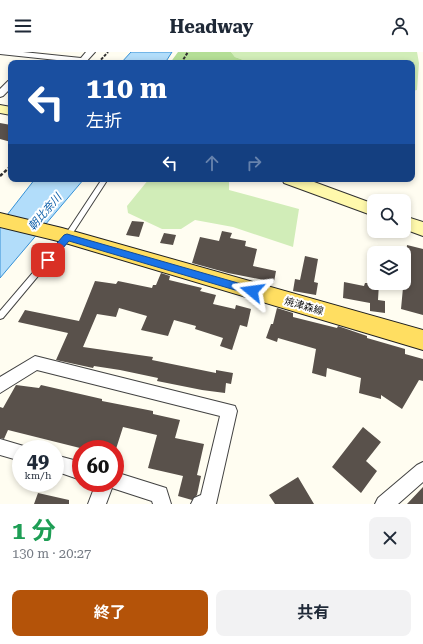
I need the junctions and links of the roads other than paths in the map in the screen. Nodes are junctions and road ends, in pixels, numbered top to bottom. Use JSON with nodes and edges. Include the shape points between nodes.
{"nodes":[{"id":1,"x":0,"y":52,"type":"edge"},
{"id":2,"x":91,"y":52,"type":"edge"},
{"id":3,"x":37,"y":57,"type":"edge"},
{"id":4,"x":72,"y":60,"type":"edge"},
{"id":5,"x":84,"y":60,"type":"edge"},
{"id":6,"x":8,"y":86,"type":"edge"},
{"id":7,"x":0,"y":94,"type":"edge"},
{"id":8,"x":103,"y":182,"type":"edge"},
{"id":9,"x":298,"y":182,"type":"edge"},
{"id":10,"x":367,"y":207,"type":"edge"},
{"id":11,"x":0,"y":220,"type":"edge"},
{"id":12,"x":411,"y":225,"type":"edge"},
{"id":13,"x":423,"y":229,"type":"edge"},
{"id":14,"x":65,"y":236,"type":"junction"},
{"id":15,"x":0,"y":316,"type":"edge"},
{"id":16,"x":423,"y":340,"type":"edge"},
{"id":17,"x":0,"y":386,"type":"edge"},
{"id":18,"x":0,"y":447,"type":"edge"},
{"id":19,"x":12,"y":450,"type":"edge"},
{"id":20,"x":423,"y":471,"type":"edge"},
{"id":21,"x":124,"y":484,"type":"edge"},
{"id":22,"x":102,"y":492,"type":"edge"},
{"id":23,"x":97,"y":504,"type":"edge"},
{"id":24,"x":162,"y":504,"type":"edge"},
{"id":25,"x":200,"y":504,"type":"edge"},
{"id":26,"x":384,"y":504,"type":"edge"}],
"edges":[{"from":1,"to":3,"type":"street"},
{"from":2,"to":5,"type":"street"},
{"from":3,"to":4,"type":"street"},
{"from":6,"to":7,"type":"street"},
{"from":8,"to":14,"type":"lane"},
{"from":9,"to":10,"type":"main road"},
{"from":11,"to":14,"type":"main road","name":"焼津森線"},
{"from":12,"to":13,"type":"main road"},
{"from":14,"to":15,"type":"lane"},
{"from":14,"to":16,"type":"main road","name":"焼津森線"},
{"from":17,"to":25,"type":"street","via":[[35,363],[229,411],[208,501]]},
{"from":18,"to":19,"type":"street"},
{"from":20,"to":26,"type":"street"},
{"from":21,"to":24,"type":"street","via":[[160,494]]},
{"from":22,"to":23,"type":"street"}]}
